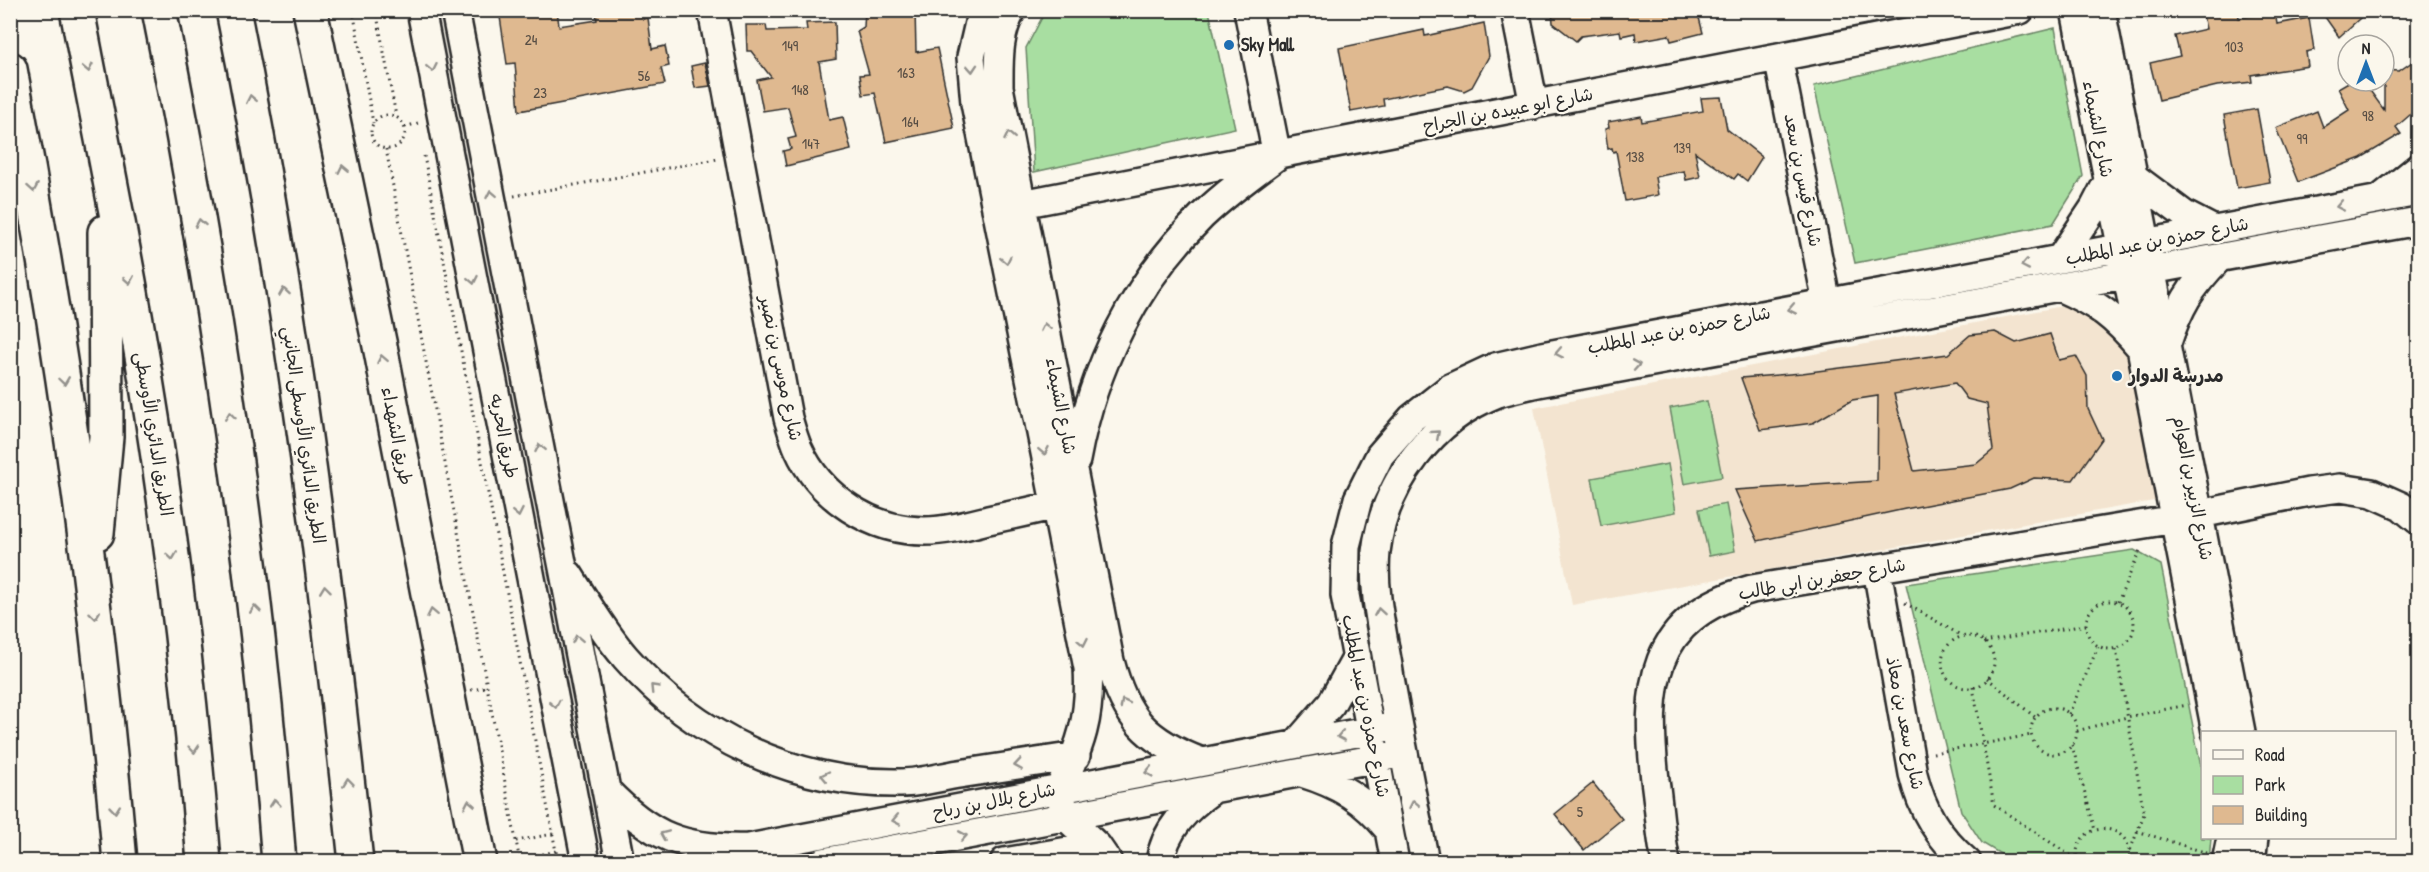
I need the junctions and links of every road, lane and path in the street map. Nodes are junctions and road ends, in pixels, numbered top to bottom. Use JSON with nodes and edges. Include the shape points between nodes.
{"nodes":[{"id":1,"x":77,"y":10,"type":"edge"},
{"id":2,"x":159,"y":10,"type":"edge"},
{"id":3,"x":234,"y":10,"type":"edge"},
{"id":4,"x":310,"y":10,"type":"edge"},
{"id":5,"x":353,"y":10,"type":"edge"},
{"id":6,"x":376,"y":10,"type":"edge"},
{"id":7,"x":421,"y":10,"type":"edge"},
{"id":8,"x":455,"y":10,"type":"edge"},
{"id":9,"x":982,"y":10,"type":"edge"},
{"id":10,"x":1012,"y":10,"type":"edge"},
{"id":11,"x":1248,"y":10,"type":"edge"},
{"id":12,"x":1515,"y":10,"type":"edge"},
{"id":13,"x":2020,"y":10,"type":"edge"},
{"id":14,"x":2075,"y":10,"type":"edge"},
{"id":15,"x":2101,"y":10,"type":"edge"},
{"id":16,"x":717,"y":18,"type":"edge"},
{"id":17,"x":1778,"y":57,"type":"junction"},
{"id":18,"x":10,"y":69,"type":"edge"},
{"id":19,"x":1534,"y":105,"type":"junction"},
{"id":20,"x":416,"y":112,"type":"dead end"},
{"id":21,"x":396,"y":116,"type":"junction"},
{"id":22,"x":373,"y":123,"type":"junction"},
{"id":23,"x":405,"y":127,"type":"junction"},
{"id":24,"x":422,"y":147,"type":"dead end"},
{"id":25,"x":386,"y":149,"type":"junction"},
{"id":26,"x":739,"y":155,"type":"junction"},
{"id":27,"x":1277,"y":156,"type":"junction"},
{"id":28,"x":106,"y":164,"type":"junction"},
{"id":29,"x":2418,"y":168,"type":"edge"},
{"id":30,"x":2121,"y":179,"type":"junction"},
{"id":31,"x":2418,"y":192,"type":"edge"},
{"id":32,"x":2379,"y":199,"type":"junction"},
{"id":33,"x":492,"y":200,"type":"junction"},
{"id":34,"x":1009,"y":206,"type":"junction"},
{"id":35,"x":2418,"y":221,"type":"edge"},
{"id":36,"x":2379,"y":229,"type":"junction"},
{"id":37,"x":2214,"y":230,"type":"junction"},
{"id":38,"x":500,"y":242,"type":"junction"},
{"id":39,"x":2418,"y":242,"type":"edge"},
{"id":40,"x":2134,"y":245,"type":"junction"},
{"id":41,"x":467,"y":249,"type":"junction"},
{"id":42,"x":2219,"y":258,"type":"junction"},
{"id":43,"x":2060,"y":259,"type":"junction"},
{"id":44,"x":2140,"y":272,"type":"junction"},
{"id":45,"x":2059,"y":287,"type":"junction"},
{"id":46,"x":1827,"y":303,"type":"junction"},
{"id":47,"x":2154,"y":348,"type":"junction"},
{"id":48,"x":1074,"y":473,"type":"junction"},
{"id":49,"x":1067,"y":503,"type":"junction"},
{"id":50,"x":2175,"y":518,"type":"junction"},
{"id":51,"x":2418,"y":520,"type":"edge"},
{"id":52,"x":563,"y":566,"type":"junction"},
{"id":53,"x":530,"y":573,"type":"junction"},
{"id":54,"x":90,"y":576,"type":"junction"},
{"id":55,"x":1879,"y":578,"type":"junction"},
{"id":56,"x":2118,"y":602,"type":"junction"},
{"id":57,"x":2086,"y":625,"type":"junction"},
{"id":58,"x":1963,"y":636,"type":"junction"},
{"id":59,"x":1984,"y":642,"type":"junction"},
{"id":60,"x":2098,"y":646,"type":"junction"},
{"id":61,"x":2116,"y":649,"type":"junction"},
{"id":62,"x":1357,"y":657,"type":"junction"},
{"id":63,"x":1988,"y":678,"type":"junction"},
{"id":64,"x":1973,"y":687,"type":"junction"},
{"id":65,"x":2210,"y":701,"type":"junction"},
{"id":66,"x":2069,"y":714,"type":"junction"},
{"id":67,"x":2035,"y":717,"type":"junction"},
{"id":68,"x":2127,"y":717,"type":"junction"},
{"id":69,"x":1398,"y":724,"type":"junction"},
{"id":70,"x":1371,"y":730,"type":"junction"},
{"id":71,"x":2077,"y":731,"type":"junction"},
{"id":72,"x":2216,"y":731,"type":"edge"},
{"id":73,"x":2241,"y":731,"type":"edge"},
{"id":74,"x":2031,"y":735,"type":"junction"},
{"id":75,"x":1296,"y":744,"type":"junction"},
{"id":76,"x":1983,"y":744,"type":"junction"},
{"id":77,"x":2072,"y":745,"type":"junction"},
{"id":78,"x":1404,"y":754,"type":"junction"},
{"id":79,"x":1076,"y":756,"type":"junction"},
{"id":80,"x":1910,"y":758,"type":"junction"},
{"id":81,"x":1376,"y":759,"type":"junction"},
{"id":82,"x":1202,"y":762,"type":"junction"},
{"id":83,"x":1301,"y":773,"type":"junction"},
{"id":84,"x":1059,"y":789,"type":"junction"},
{"id":85,"x":1215,"y":789,"type":"junction"},
{"id":86,"x":606,"y":790,"type":"junction"},
{"id":87,"x":1066,"y":817,"type":"junction"},
{"id":88,"x":352,"y":820,"type":"junction"},
{"id":89,"x":1389,"y":830,"type":"junction"},
{"id":90,"x":2095,"y":830,"type":"junction"},
{"id":91,"x":2137,"y":831,"type":"junction"},
{"id":92,"x":553,"y":834,"type":"junction"},
{"id":93,"x":2252,"y":839,"type":"edge"},
{"id":94,"x":516,"y":841,"type":"junction"},
{"id":95,"x":583,"y":845,"type":"edge"},
{"id":96,"x":556,"y":851,"type":"junction"},
{"id":97,"x":2130,"y":851,"type":"junction"},
{"id":98,"x":1102,"y":854,"type":"edge"},
{"id":99,"x":2234,"y":855,"type":"edge"},
{"id":100,"x":520,"y":860,"type":"edge"},
{"id":101,"x":2077,"y":860,"type":"edge"},
{"id":102,"x":120,"y":861,"type":"edge"},
{"id":103,"x":204,"y":861,"type":"edge"},
{"id":104,"x":279,"y":861,"type":"edge"},
{"id":105,"x":349,"y":861,"type":"edge"},
{"id":106,"x":356,"y":861,"type":"edge"},
{"id":107,"x":480,"y":861,"type":"edge"},
{"id":108,"x":558,"y":861,"type":"edge"},
{"id":109,"x":620,"y":861,"type":"edge"},
{"id":110,"x":823,"y":861,"type":"edge"},
{"id":111,"x":1004,"y":861,"type":"edge"},
{"id":112,"x":1160,"y":861,"type":"edge"},
{"id":113,"x":1395,"y":861,"type":"edge"},
{"id":114,"x":1425,"y":861,"type":"edge"},
{"id":115,"x":1666,"y":861,"type":"edge"},
{"id":116,"x":1967,"y":861,"type":"edge"},
{"id":117,"x":2129,"y":861,"type":"edge"}],
"edges":[{"from":1,"to":28,"type":"main road","name":"الطريق الدائري الأوسطى","one_way":true},
{"from":104,"to":2,"type":"main road","one_way":true,"via":[[260,650],[235,451],[198,210]]},
{"from":88,"to":3,"type":"main road","name":"الطريق الدائري الأوسطى الجانبي","one_way":true,"via":[[291,339]]},
{"from":107,"to":4,"type":"main road","name":"طريق الشهداء","one_way":true},
{"from":5,"to":22,"type":"path"},
{"from":6,"to":21,"type":"path"},
{"from":7,"to":41,"type":"street","name":"طريق الحريه","one_way":true},
{"from":33,"to":8,"type":"street","name":"طريق الحريه","one_way":true},
{"from":9,"to":34,"type":"street","name":"شارع الشيماء","one_way":true,"via":[[971,57],[975,103]]},
{"from":34,"to":10,"type":"street","name":"شارع الشيماء","one_way":true,"via":[[998,52]]},
{"from":11,"to":27,"type":"street"},
{"from":12,"to":19,"type":"street"},
{"from":13,"to":17,"type":"street","name":"شارع ابو عبيده بن الجراح"},
{"from":14,"to":30,"type":"street","name":"شارع الشيماء"},
{"from":15,"to":30,"type":"street","name":"شارع الشيماء"},
{"from":16,"to":26,"type":"street","name":"شارع موسى بن نصير"},
{"from":17,"to":19,"type":"street","name":"شارع ابو عبيده بن الجراح"},
{"from":17,"to":46,"type":"street","name":"شارع قيس بن سعد"},
{"from":18,"to":54,"type":"main road","one_way":true,"via":[[47,269]]},
{"from":19,"to":27,"type":"street","name":"شارع ابو عبيده بن الجراح"},
{"from":20,"to":23,"type":"path","via":[[418,123]]},
{"from":21,"to":22,"type":"path","via":[[384,115]]},
{"from":21,"to":23,"type":"path"},
{"from":22,"to":25,"type":"path","via":[[371,136]]},
{"from":23,"to":25,"type":"path","via":[[399,146]]},
{"from":24,"to":92,"type":"path"},
{"from":25,"to":94,"type":"path"},
{"from":26,"to":33,"type":"path"},
{"from":26,"to":49,"type":"street","name":"شارع موسى بن نصير","via":[[788,418],[798,448],[814,476],[836,499],[863,517],[893,528],[925,531],[957,527]]},
{"from":27,"to":34,"type":"street","name":"شارع ابو عبيده بن الجراح"},
{"from":27,"to":48,"type":"street","via":[[1202,216],[1140,291],[1097,378]]},
{"from":28,"to":54,"type":"main road","via":[[106,437]]},
{"from":28,"to":103,"type":"main road","name":"الطريق الدائري الأوسطى","one_way":true,"via":[[164,494]]},
{"from":29,"to":32,"type":"street"},
{"from":30,"to":37,"type":"street"},
{"from":30,"to":40,"type":"street","name":"شارع الشيماء"},
{"from":30,"to":43,"type":"street"},
{"from":31,"to":32,"type":"street","name":"شارع حمزه بن عبد المطلب"},
{"from":32,"to":37,"type":"street","name":"شارع حمزه بن عبد المطلب","one_way":true},
{"from":33,"to":38,"type":"street","name":"طريق الحريه"},
{"from":48,"to":34,"type":"street","name":"شارع الشيماء","one_way":true},
{"from":34,"to":49,"type":"street","name":"شارع الشيماء","one_way":true},
{"from":35,"to":36,"type":"street","name":"شارع حمزه بن عبد المطلب"},
{"from":36,"to":39,"type":"street"},
{"from":36,"to":42,"type":"street","name":"شارع حمزه بن عبد المطلب"},
{"from":37,"to":40,"type":"street","name":"شارع حمزه بن عبد المطلب"},
{"from":38,"to":41,"type":"street"},
{"from":52,"to":38,"type":"street","name":"طريق الحريه","one_way":true},
{"from":40,"to":43,"type":"street","name":"شارع حمزه بن عبد المطلب"},
{"from":40,"to":44,"type":"street","name":"شارع الزبير بن العوام"},
{"from":41,"to":53,"type":"street","name":"طريق الحريه","one_way":true},
{"from":42,"to":44,"type":"street","name":"شارع حمزه بن عبد المطلب"},
{"from":42,"to":47,"type":"street","via":[[2194,283]]},
{"from":43,"to":46,"type":"street","name":"شارع حمزه بن عبد المطلب","one_way":true},
{"from":44,"to":45,"type":"street","name":"شارع حمزه بن عبد المطلب"},
{"from":44,"to":47,"type":"street","name":"شارع الزبير بن العوام"},
{"from":45,"to":47,"type":"street","via":[[2092,301]]},
{"from":69,"to":45,"type":"street","name":"شارع حمزه بن عبد المطلب","one_way":true,"via":[[1376,593],[1376,552],[1386,511],[1403,473],[1428,440],[1460,413],[1497,394],[1538,383]]},
{"from":46,"to":62,"type":"street","name":"شارع حمزه بن عبد المطلب","one_way":true,"via":[[1523,360],[1494,367],[1450,388],[1412,417],[1380,455],[1358,499],[1346,546],[1345,595]]},
{"from":47,"to":50,"type":"street","name":"شارع الزبير بن العوام"},
{"from":48,"to":49,"type":"street","name":"شارع الشيماء"},
{"from":49,"to":79,"type":"street","name":"شارع الشيماء","one_way":true,"via":[[1088,668],[1087,713]]},
{"from":82,"to":49,"type":"street","name":"شارع الشيماء","one_way":true,"via":[[1175,752],[1150,736],[1117,689]]},
{"from":50,"to":51,"type":"street","name":"شارع جعفر بن ابى طالب","via":[[2340,488],[2372,493],[2402,506]]},
{"from":50,"to":55,"type":"street","name":"شارع جعفر بن ابى طالب"},
{"from":50,"to":56,"type":"path"},
{"from":50,"to":65,"type":"street","name":"شارع الزبير بن العوام"},
{"from":50,"to":73,"type":"street","name":"شارع الزبير بن العوام"},
{"from":52,"to":53,"type":"street"},
{"from":79,"to":52,"type":"street","one_way":true,"via":[[903,783],[850,781],[798,770],[748,752],[702,726],[661,694],[624,656]]},
{"from":86,"to":52,"type":"street","name":"طريق الحريه","one_way":true},
{"from":53,"to":95,"type":"street","name":"طريق الحريه","one_way":true},
{"from":54,"to":102,"type":"main road","one_way":true},
{"from":55,"to":58,"type":"path"},
{"from":55,"to":80,"type":"street","name":"شارع سعد بن معاذ"},
{"from":55,"to":115,"type":"street","name":"شارع جعفر بن ابى طالب","via":[[1752,589],[1702,610],[1681,628],[1665,651],[1650,704]]},
{"from":56,"to":57,"type":"path","via":[[2110,600],[2096,605],[2090,610]]},
{"from":56,"to":61,"type":"path","via":[[2131,611],[2135,626],[2129,641]]},
{"from":57,"to":59,"type":"path"},
{"from":57,"to":60,"type":"path","via":[[2087,633]]},
{"from":58,"to":59,"type":"path"},
{"from":58,"to":64,"type":"path","via":[[1948,644],[1942,667],[1950,681]]},
{"from":59,"to":63,"type":"path","via":[[1993,655]]},
{"from":60,"to":61,"type":"path"},
{"from":60,"to":66,"type":"path"},
{"from":61,"to":68,"type":"path"},
{"from":62,"to":70,"type":"street","name":"شارع حمزه بن عبد المطلب"},
{"from":62,"to":75,"type":"street","via":[[1331,704]]},
{"from":63,"to":64,"type":"path"},
{"from":63,"to":67,"type":"path"},
{"from":64,"to":76,"type":"path"},
{"from":65,"to":68,"type":"path"},
{"from":65,"to":72,"type":"street","name":"شارع الزبير بن العوام"},
{"from":66,"to":67,"type":"path","via":[[2055,708]]},
{"from":66,"to":71,"type":"path"},
{"from":67,"to":74,"type":"path"},
{"from":68,"to":71,"type":"path"},
{"from":68,"to":91,"type":"path","via":[[2144,814]]},
{"from":69,"to":70,"type":"street","name":"شارع بلال بن رباح"},
{"from":69,"to":78,"type":"street","name":"شارع حمزه بن عبد المطلب"},
{"from":70,"to":75,"type":"street","name":"شارع بلال بن رباح","one_way":true},
{"from":70,"to":81,"type":"street","name":"شارع حمزه بن عبد المطلب"},
{"from":71,"to":77,"type":"path"},
{"from":74,"to":76,"type":"path"},
{"from":74,"to":77,"type":"path","via":[[2038,748],[2052,754]]},
{"from":75,"to":82,"type":"street","name":"شارع بلال بن رباح"},
{"from":76,"to":80,"type":"path"},
{"from":76,"to":101,"type":"path","via":[[1994,805]]},
{"from":77,"to":90,"type":"path"},
{"from":78,"to":81,"type":"street","name":"شارع بلال بن رباح"},
{"from":114,"to":78,"type":"street","name":"شارع حمزه بن عبد المطلب","one_way":true},
{"from":79,"to":84,"type":"street","name":"شارع الشيماء"},
{"from":80,"to":116,"type":"street","name":"شارع سعد بن معاذ","via":[[1919,800],[1931,823]]},
{"from":81,"to":83,"type":"street","name":"شارع بلال بن رباح"},
{"from":81,"to":89,"type":"street","name":"شارع حمزه بن عبد المطلب"},
{"from":82,"to":84,"type":"street","name":"شارع بلال بن رباح","one_way":true},
{"from":83,"to":85,"type":"street","name":"شارع بلال بن رباح"},
{"from":83,"to":89,"type":"street","via":[[1351,793],[1372,809]]},
{"from":84,"to":86,"type":"street","name":"شارع بلال بن رباح","one_way":true,"via":[[748,848],[717,849],[685,844],[655,831]]},
{"from":84,"to":87,"type":"street"},
{"from":85,"to":87,"type":"street","name":"شارع بلال بن رباح"},
{"from":85,"to":112,"type":"street","via":[[1191,805],[1173,826]]},
{"from":86,"to":109,"type":"street","name":"طريق الحريه"},
{"from":87,"to":98,"type":"street"},
{"from":110,"to":87,"type":"street","name":"شارع بلال بن رباح","one_way":true},
{"from":88,"to":105,"type":"main road"},
{"from":88,"to":106,"type":"main road","name":"الطريق الدائري الأوسطى الجانبي"},
{"from":89,"to":113,"type":"street","name":"شارع حمزه بن عبد المطلب"},
{"from":90,"to":97,"type":"path","via":[[2104,828],[2121,835]]},
{"from":90,"to":101,"type":"path","via":[[2080,841]]},
{"from":91,"to":97,"type":"path"},
{"from":91,"to":99,"type":"path"},
{"from":92,"to":94,"type":"path"},
{"from":92,"to":95,"type":"path"},
{"from":92,"to":96,"type":"path"},
{"from":93,"to":99,"type":"street"},
{"from":94,"to":100,"type":"path"},
{"from":95,"to":96,"type":"path"},
{"from":96,"to":100,"type":"path"},
{"from":96,"to":108,"type":"path"},
{"from":97,"to":117,"type":"path"},
{"from":98,"to":111,"type":"street"}]}
